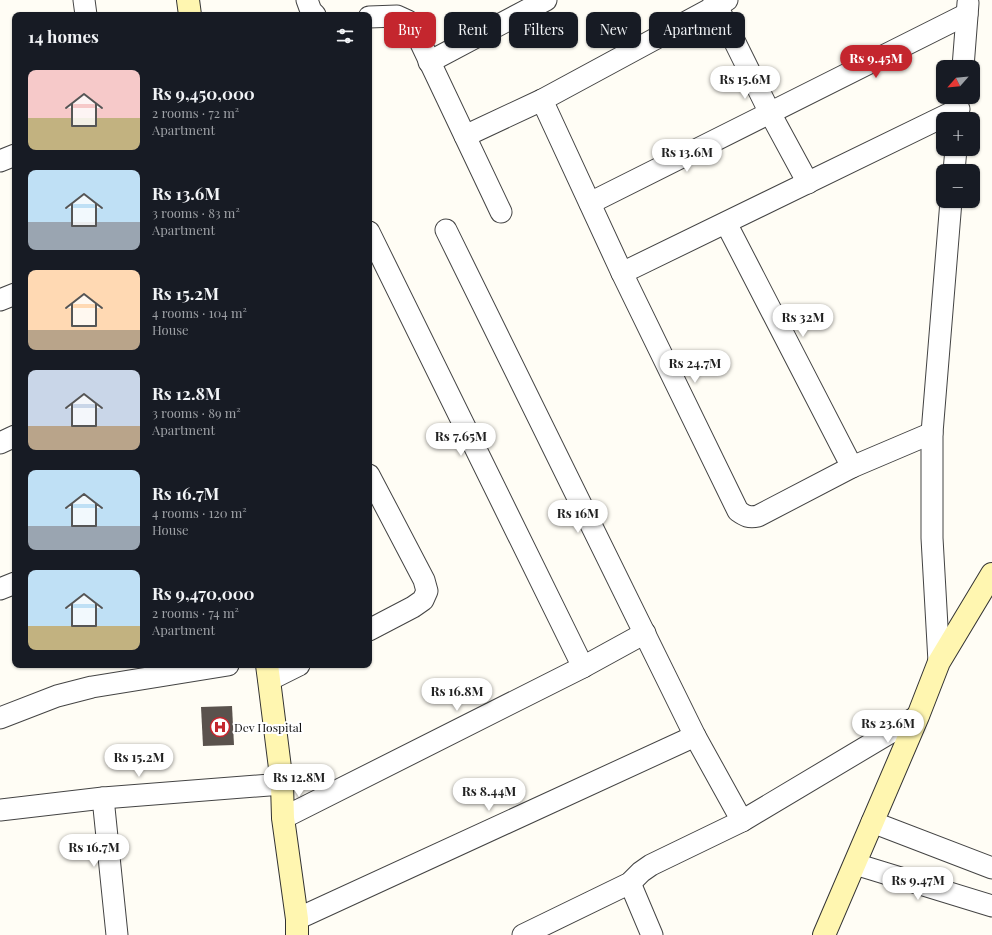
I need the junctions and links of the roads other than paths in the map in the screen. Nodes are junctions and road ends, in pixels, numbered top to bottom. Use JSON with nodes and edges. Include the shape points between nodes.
{"nodes":[{"id":1,"x":84,"y":0,"type":"edge"},
{"id":2,"x":188,"y":0,"type":"edge"},
{"id":3,"x":307,"y":0,"type":"edge"},
{"id":4,"x":546,"y":0,"type":"edge"},
{"id":5,"x":719,"y":2,"type":"edge"},
{"id":6,"x":968,"y":7,"type":"edge"},
{"id":7,"x":86,"y":12,"type":"edge"},
{"id":8,"x":190,"y":12,"type":"edge"},
{"id":9,"x":312,"y":12,"type":"edge"},
{"id":10,"x":372,"y":17,"type":"edge"},
{"id":11,"x":964,"y":60,"type":"edge"},
{"id":12,"x":429,"y":62,"type":"junction"},
{"id":13,"x":542,"y":100,"type":"junction"},
{"id":14,"x":959,"y":108,"type":"edge"},
{"id":15,"x":770,"y":113,"type":"junction"},
{"id":16,"x":465,"y":136,"type":"junction"},
{"id":17,"x":12,"y":156,"type":"edge"},
{"id":18,"x":0,"y":161,"type":"edge"},
{"id":19,"x":808,"y":183,"type":"junction"},
{"id":20,"x":590,"y":203,"type":"junction"},
{"id":21,"x":950,"y":208,"type":"edge"},
{"id":22,"x":501,"y":212,"type":"dead end"},
{"id":23,"x":726,"y":223,"type":"junction"},
{"id":24,"x":446,"y":230,"type":"dead end"},
{"id":25,"x":372,"y":238,"type":"edge"},
{"id":26,"x":622,"y":273,"type":"junction"},
{"id":27,"x":12,"y":295,"type":"edge"},
{"id":28,"x":0,"y":300,"type":"edge"},
{"id":29,"x":932,"y":433,"type":"junction"},
{"id":30,"x":12,"y":437,"type":"edge"},
{"id":31,"x":0,"y":443,"type":"edge"},
{"id":32,"x":852,"y":467,"type":"junction"},
{"id":33,"x":372,"y":481,"type":"edge"},
{"id":34,"x":992,"y":574,"type":"edge"},
{"id":35,"x":12,"y":584,"type":"edge"},
{"id":36,"x":0,"y":589,"type":"edge"},
{"id":37,"x":372,"y":628,"type":"edge"},
{"id":38,"x":645,"y":633,"type":"junction"},
{"id":39,"x":939,"y":662,"type":"junction"},
{"id":40,"x":583,"y":667,"type":"junction"},
{"id":41,"x":209,"y":668,"type":"edge"},
{"id":42,"x":286,"y":668,"type":"edge"},
{"id":43,"x":268,"y":672,"type":"edge"},
{"id":44,"x":918,"y":716,"type":"junction"},
{"id":45,"x":0,"y":718,"type":"edge"},
{"id":46,"x":694,"y":736,"type":"junction"},
{"id":47,"x":282,"y":784,"type":"junction"},
{"id":48,"x":103,"y":798,"type":"junction"},
{"id":49,"x":0,"y":810,"type":"edge"},
{"id":50,"x":284,"y":818,"type":"junction"},
{"id":51,"x":742,"y":821,"type":"junction"},
{"id":52,"x":872,"y":822,"type":"junction"},
{"id":53,"x":854,"y":864,"type":"junction"},
{"id":54,"x":992,"y":868,"type":"edge"},
{"id":55,"x":630,"y":883,"type":"junction"},
{"id":56,"x":992,"y":906,"type":"edge"},
{"id":57,"x":297,"y":927,"type":"edge"},
{"id":58,"x":117,"y":935,"type":"edge"},
{"id":59,"x":523,"y":935,"type":"edge"},
{"id":60,"x":652,"y":935,"type":"edge"},
{"id":61,"x":824,"y":935,"type":"edge"}],
"edges":[{"from":1,"to":7,"type":"street"},
{"from":2,"to":8,"type":"street"},
{"from":3,"to":9,"type":"street"},
{"from":4,"to":12,"type":"street"},
{"from":5,"to":13,"type":"street"},
{"from":5,"to":15,"type":"street"},
{"from":6,"to":11,"type":"street"},
{"from":6,"to":15,"type":"street"},
{"from":10,"to":12,"type":"street","via":[[397,16],[408,21]]},
{"from":12,"to":16,"type":"street"},
{"from":13,"to":16,"type":"street"},
{"from":13,"to":20,"type":"street"},
{"from":14,"to":19,"type":"street"},
{"from":15,"to":19,"type":"street"},
{"from":15,"to":20,"type":"street"},
{"from":16,"to":22,"type":"street"},
{"from":17,"to":18,"type":"street"},
{"from":19,"to":23,"type":"street"},
{"from":20,"to":26,"type":"street"},
{"from":21,"to":29,"type":"street"},
{"from":23,"to":26,"type":"street"},
{"from":23,"to":32,"type":"street"},
{"from":24,"to":38,"type":"street"},
{"from":25,"to":40,"type":"street"},
{"from":26,"to":32,"type":"street","via":[[738,511],[752,518],[758,516]]},
{"from":27,"to":28,"type":"street"},
{"from":29,"to":32,"type":"street"},
{"from":29,"to":39,"type":"street","via":[[932,538]]},
{"from":30,"to":31,"type":"street"},
{"from":33,"to":37,"type":"street","via":[[424,580],[427,591],[423,600],[413,608]]},
{"from":34,"to":39,"type":"street"},
{"from":35,"to":36,"type":"street"},
{"from":38,"to":40,"type":"street"},
{"from":38,"to":46,"type":"street"},
{"from":39,"to":44,"type":"street"},
{"from":40,"to":50,"type":"street"},
{"from":41,"to":45,"type":"street","via":[[92,687],[57,696]]},
{"from":42,"to":43,"type":"street"},
{"from":43,"to":47,"type":"street"},
{"from":44,"to":51,"type":"street"},
{"from":44,"to":52,"type":"street"},
{"from":46,"to":51,"type":"street"},
{"from":46,"to":57,"type":"street"},
{"from":47,"to":48,"type":"street"},
{"from":47,"to":50,"type":"street"},
{"from":48,"to":49,"type":"street"},
{"from":48,"to":58,"type":"street"},
{"from":50,"to":57,"type":"street"},
{"from":51,"to":55,"type":"street","via":[[651,866]]},
{"from":52,"to":53,"type":"street"},
{"from":52,"to":54,"type":"street"},
{"from":53,"to":56,"type":"street"},
{"from":53,"to":61,"type":"street"},
{"from":55,"to":59,"type":"street"},
{"from":55,"to":60,"type":"street"}]}
